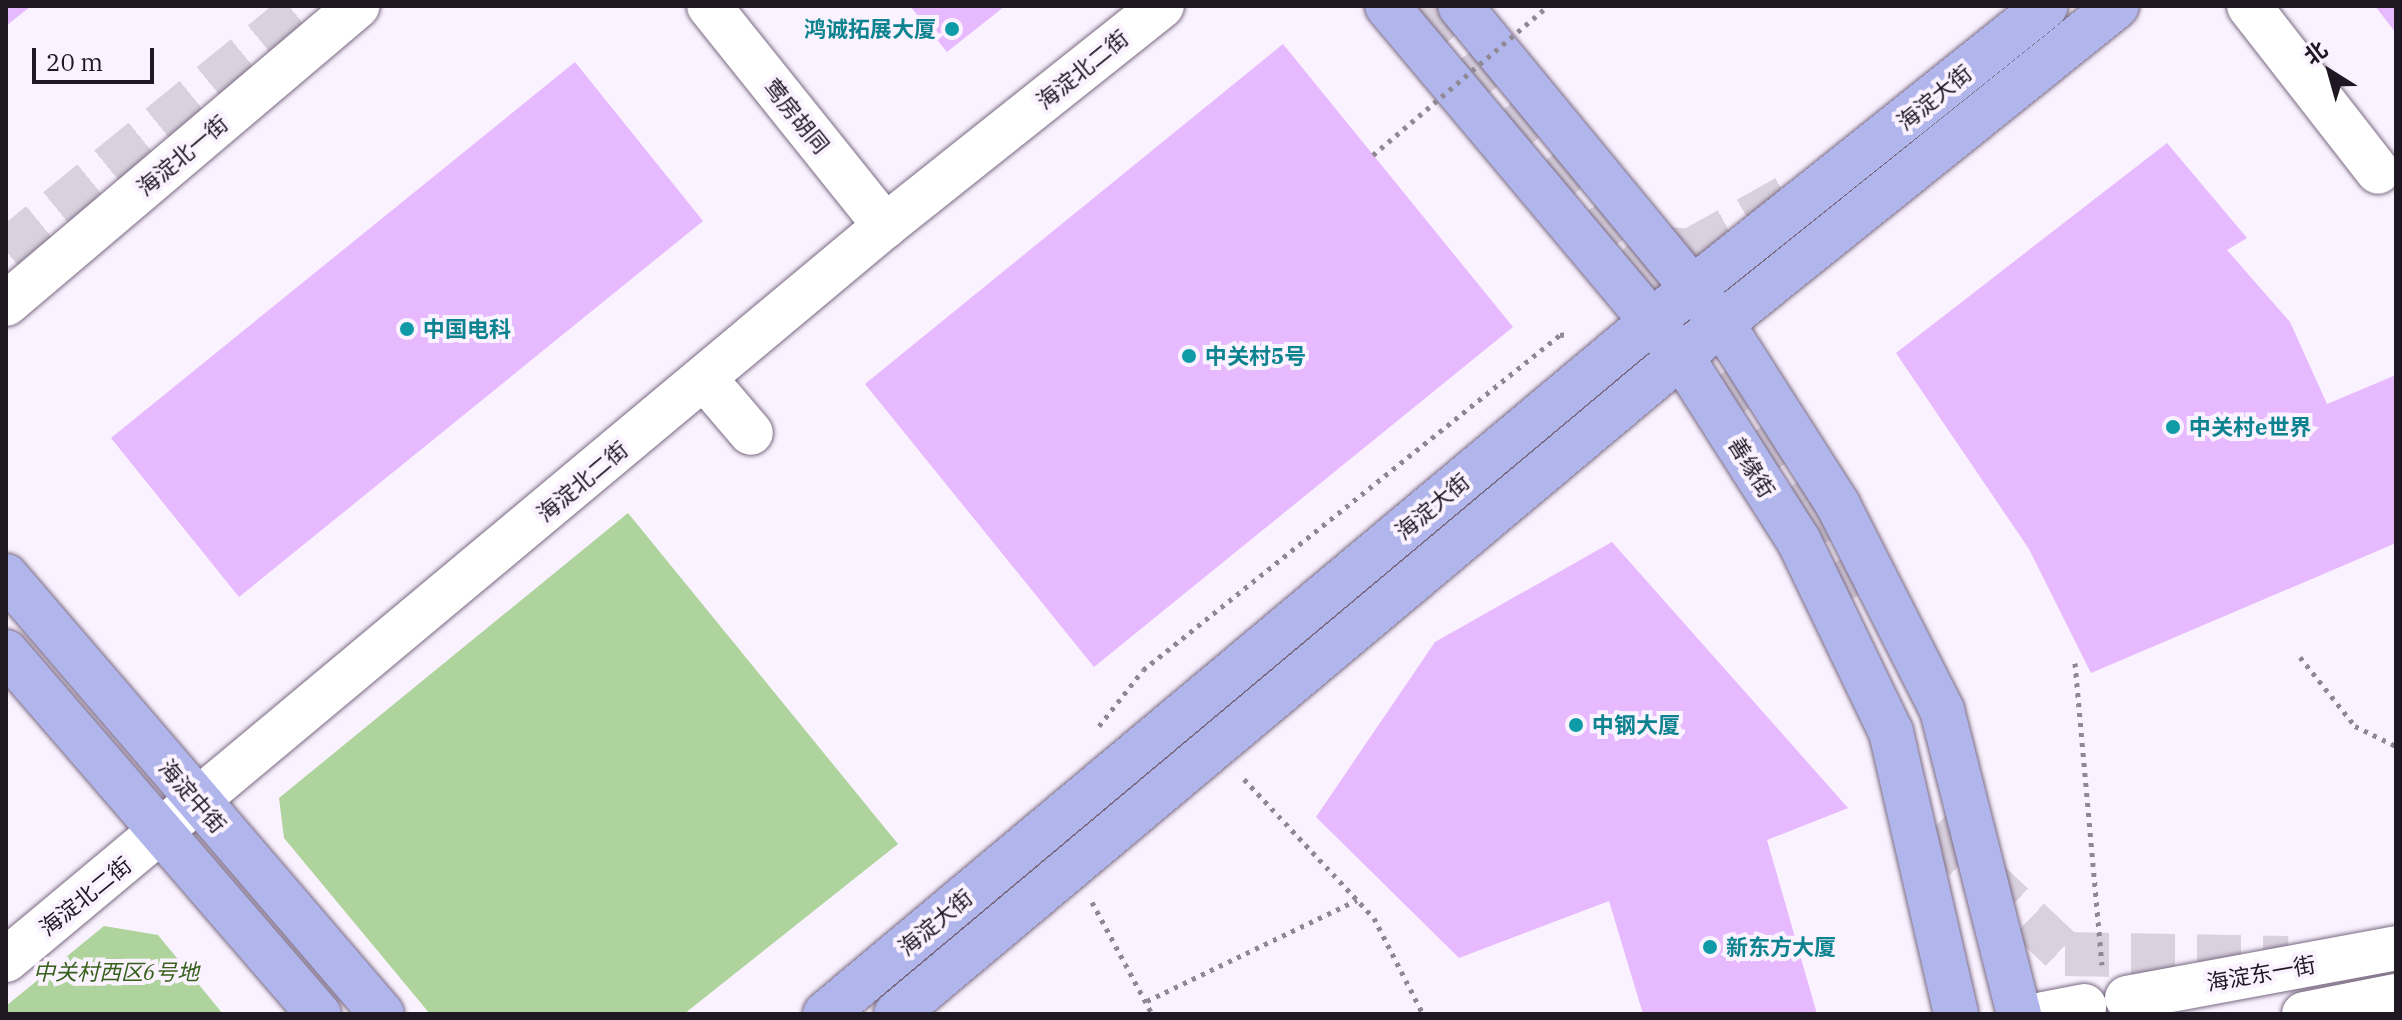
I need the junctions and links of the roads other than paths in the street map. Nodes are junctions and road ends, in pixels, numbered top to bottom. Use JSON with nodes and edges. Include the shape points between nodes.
{"nodes":[{"id":1,"x":358,"y":6,"type":"edge"},
{"id":2,"x":709,"y":6,"type":"edge"},
{"id":3,"x":1162,"y":6,"type":"edge"},
{"id":4,"x":1387,"y":6,"type":"edge"},
{"id":5,"x":1460,"y":6,"type":"edge"},
{"id":6,"x":2046,"y":6,"type":"edge"},
{"id":7,"x":2117,"y":6,"type":"edge"},
{"id":8,"x":2249,"y":6,"type":"edge"},
{"id":9,"x":2378,"y":172,"type":"dead end"},
{"id":10,"x":885,"y":226,"type":"junction"},
{"id":11,"x":1695,"y":291,"type":"junction"},
{"id":12,"x":6,"y":304,"type":"edge"},
{"id":13,"x":1652,"y":321,"type":"junction"},
{"id":14,"x":1723,"y":325,"type":"junction"},
{"id":15,"x":1681,"y":356,"type":"junction"},
{"id":16,"x":704,"y":378,"type":"junction"},
{"id":17,"x":751,"y":433,"type":"dead end"},
{"id":18,"x":6,"y":576,"type":"edge"},
{"id":19,"x":6,"y":652,"type":"edge"},
{"id":20,"x":198,"y":802,"type":"junction"},
{"id":21,"x":162,"y":834,"type":"junction"},
{"id":22,"x":2396,"y":948,"type":"edge"},
{"id":23,"x":6,"y":960,"type":"edge"},
{"id":24,"x":2396,"y":996,"type":"edge"},
{"id":25,"x":2089,"y":997,"type":"edge"},
{"id":26,"x":319,"y":1014,"type":"edge"},
{"id":27,"x":382,"y":1014,"type":"edge"},
{"id":28,"x":825,"y":1014,"type":"edge"},
{"id":29,"x":896,"y":1014,"type":"edge"},
{"id":30,"x":1956,"y":1014,"type":"edge"},
{"id":31,"x":2019,"y":1014,"type":"edge"},
{"id":32,"x":2304,"y":1014,"type":"edge"}],
"edges":[{"from":1,"to":12,"type":"street","name":"海淀北一街"},
{"from":2,"to":10,"type":"street","name":"莺房胡同"},
{"from":3,"to":10,"type":"street","name":"海淀北二街"},
{"from":4,"to":13,"type":"main road","name":"善缘街"},
{"from":5,"to":11,"type":"main road"},
{"from":6,"to":11,"type":"main road","name":"海淀大街"},
{"from":7,"to":14,"type":"main road","name":"海淀大街"},
{"from":8,"to":9,"type":"street"},
{"from":10,"to":16,"type":"street","name":"海淀北二街"},
{"from":11,"to":13,"type":"main road","name":"海淀大街"},
{"from":11,"to":14,"type":"main road"},
{"from":13,"to":15,"type":"main road","name":"善缘街"},
{"from":13,"to":28,"type":"main road","name":"海淀大街"},
{"from":14,"to":15,"type":"main road","name":"海淀大街"},
{"from":14,"to":31,"type":"main road","via":[[1838,505],[1942,710]]},
{"from":15,"to":29,"type":"main road","name":"海淀大街"},
{"from":15,"to":30,"type":"main road","name":"善缘街","via":[[1799,541],[1891,732]]},
{"from":16,"to":17,"type":"street"},
{"from":16,"to":20,"type":"street","name":"海淀北二街"},
{"from":18,"to":20,"type":"main road","name":"海淀中街"},
{"from":19,"to":21,"type":"main road"},
{"from":20,"to":21,"type":"street","name":"海淀北二街"},
{"from":20,"to":27,"type":"main road","name":"海淀中街"},
{"from":21,"to":23,"type":"street","name":"海淀北二街"},
{"from":21,"to":26,"type":"main road"},
{"from":22,"to":25,"type":"street","name":"海淀东一街"},
{"from":24,"to":32,"type":"street"}]}
